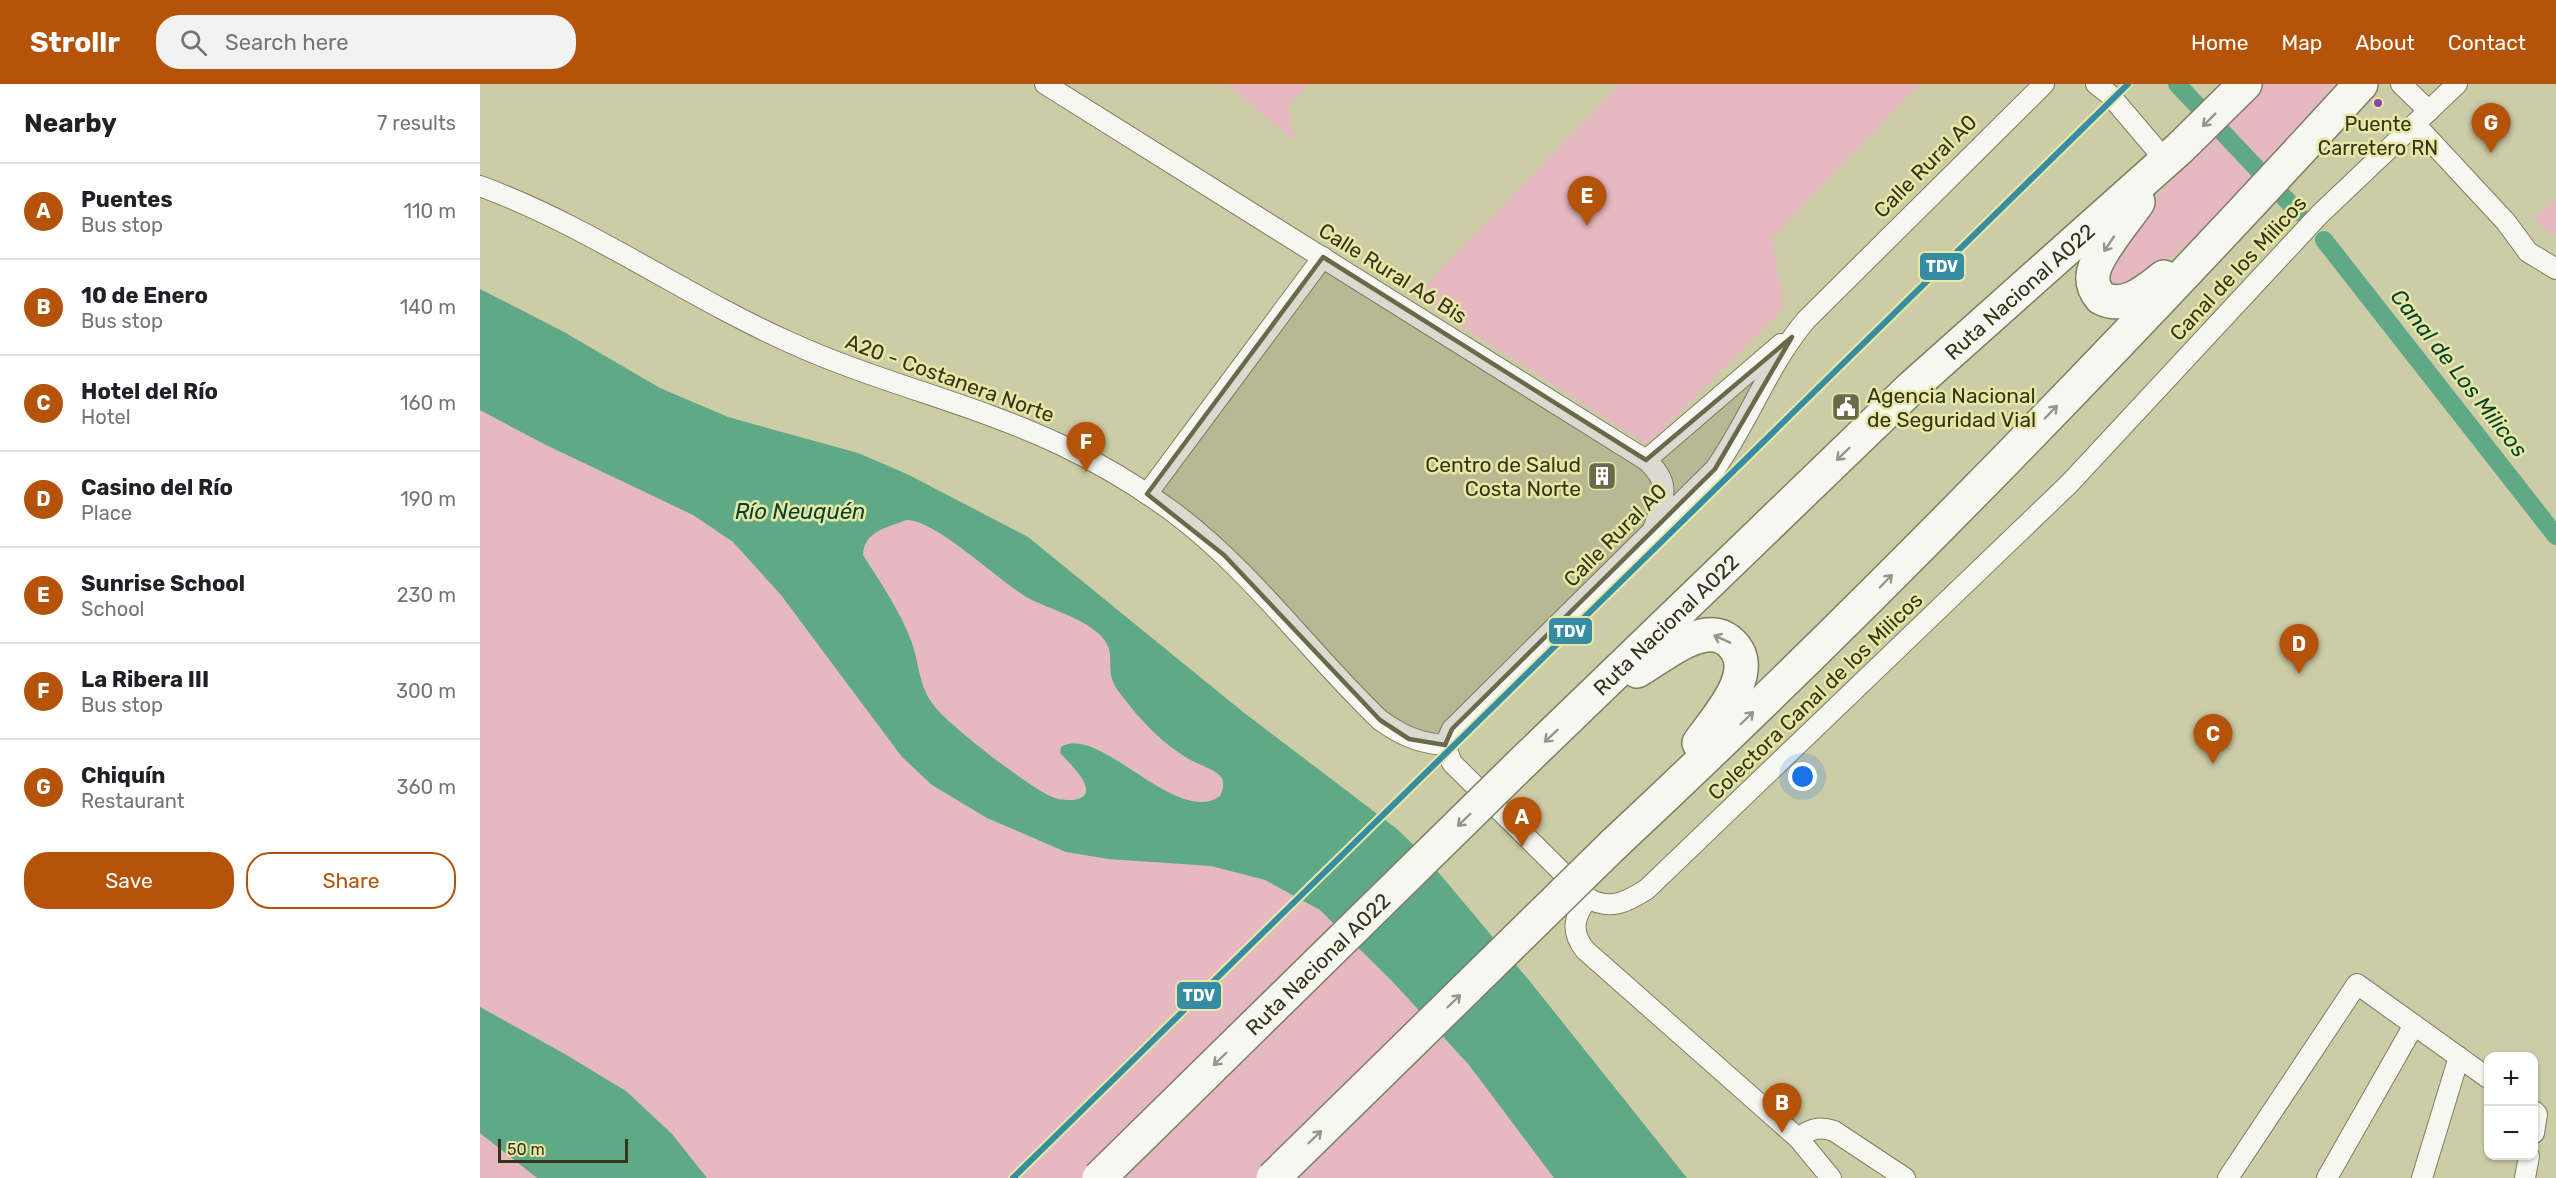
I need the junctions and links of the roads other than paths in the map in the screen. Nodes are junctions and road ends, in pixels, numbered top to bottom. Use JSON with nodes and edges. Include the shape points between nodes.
{"nodes":[{"id":1,"x":1045,"y":84,"type":"edge"},
{"id":2,"x":2044,"y":84,"type":"edge"},
{"id":3,"x":2097,"y":84,"type":"edge"},
{"id":4,"x":2361,"y":84,"type":"edge"},
{"id":5,"x":2401,"y":84,"type":"edge"},
{"id":6,"x":2457,"y":84,"type":"edge"},
{"id":7,"x":2241,"y":88,"type":"edge"},
{"id":8,"x":2422,"y":118,"type":"junction"},
{"id":9,"x":2173,"y":155,"type":"junction"},
{"id":10,"x":480,"y":186,"type":"edge"},
{"id":11,"x":2225,"y":233,"type":"junction"},
{"id":12,"x":1323,"y":257,"type":"junction"},
{"id":13,"x":2556,"y":269,"type":"edge"},
{"id":14,"x":1792,"y":337,"type":"junction"},
{"id":15,"x":1646,"y":460,"type":"junction"},
{"id":16,"x":2062,"y":491,"type":"joint"},
{"id":17,"x":1147,"y":494,"type":"junction"},
{"id":18,"x":1652,"y":532,"type":"junction"},
{"id":19,"x":1585,"y":703,"type":"junction"},
{"id":20,"x":1444,"y":746,"type":"junction"},
{"id":21,"x":1653,"y":808,"type":"junction"},
{"id":22,"x":1588,"y":898,"type":"junction"},
{"id":23,"x":2414,"y":1025,"type":"junction"},
{"id":24,"x":2459,"y":1057,"type":"junction"},
{"id":25,"x":2484,"y":1075,"type":"edge"},
{"id":26,"x":1798,"y":1138,"type":"junction"},
{"id":27,"x":2528,"y":1160,"type":"edge"},
{"id":28,"x":1100,"y":1178,"type":"edge"},
{"id":29,"x":1274,"y":1178,"type":"edge"},
{"id":30,"x":1831,"y":1178,"type":"edge"},
{"id":31,"x":1905,"y":1178,"type":"edge"},
{"id":32,"x":2228,"y":1178,"type":"edge"},
{"id":33,"x":2327,"y":1178,"type":"edge"},
{"id":34,"x":2422,"y":1178,"type":"edge"},
{"id":35,"x":2525,"y":1178,"type":"edge"}],
"edges":[{"from":1,"to":12,"type":"street","name":"Calle Rural A6 Bis"},
{"from":2,"to":14,"type":"street","name":"Calle Rural A0"},
{"from":3,"to":9,"type":"street"},
{"from":4,"to":11,"type":"highway"},
{"from":5,"to":8,"type":"street"},
{"from":6,"to":8,"type":"street","name":"Canal de los Milicos"},
{"from":7,"to":9,"type":"highway","name":"Ruta Nacional A022","one_way":true},
{"from":8,"to":13,"type":"street","via":[[2529,252]]},
{"from":8,"to":16,"type":"street","name":"Canal de los Milicos","via":[[2320,214]]},
{"from":9,"to":11,"type":"highway","one_way":true,"via":[[2099,259],[2093,276],[2096,292],[2108,302],[2125,302]]},
{"from":9,"to":19,"type":"highway","name":"Ruta Nacional A022","one_way":true,"via":[[1912,387]]},
{"from":10,"to":17,"type":"street","name":"A20 - Costanera Norte","via":[[579,230],[790,343],[1057,443]]},
{"from":21,"to":11,"type":"highway","one_way":true,"via":[[1870,597]]},
{"from":12,"to":15,"type":"street","name":"Calle Rural A6 Bis"},
{"from":12,"to":17,"type":"street"},
{"from":14,"to":15,"type":"street","name":"Calle Rural A0"},
{"from":14,"to":18,"type":"street","name":"Calle Rural A0","via":[[1779,354],[1728,451]]},
{"from":15,"to":18,"type":"street","name":"Calle Rural A6 Bis","via":[[1664,481],[1662,503]]},
{"from":16,"to":22,"type":"street","name":"Colectora Canal de los Milicos","via":[[1647,889],[1621,904],[1598,904]]},
{"from":17,"to":20,"type":"street","name":"A20 - Costanera Norte","via":[[1224,555],[1380,720],[1409,739]]},
{"from":18,"to":20,"type":"street","name":"Calle Rural A0","via":[[1452,729]]},
{"from":21,"to":19,"type":"highway","one_way":true,"via":[[1734,694],[1741,675],[1735,646],[1721,636],[1691,639]]},
{"from":19,"to":28,"type":"highway","name":"Ruta Nacional A022","one_way":true,"bridge":true},
{"from":20,"to":22,"type":"street","via":[[1452,763]]},
{"from":29,"to":21,"type":"highway","one_way":true,"bridge":true},
{"from":22,"to":26,"type":"street","via":[[1575,920],[1575,936],[1584,950]]},
{"from":23,"to":24,"type":"street"},
{"from":23,"to":32,"type":"street","via":[[2358,984]]},
{"from":23,"to":33,"type":"street"},
{"from":24,"to":25,"type":"street"},
{"from":24,"to":34,"type":"street"},
{"from":26,"to":30,"type":"street"},
{"from":26,"to":31,"type":"street","via":[[1823,1127],[1834,1131]]},
{"from":27,"to":35,"type":"street"}]}
